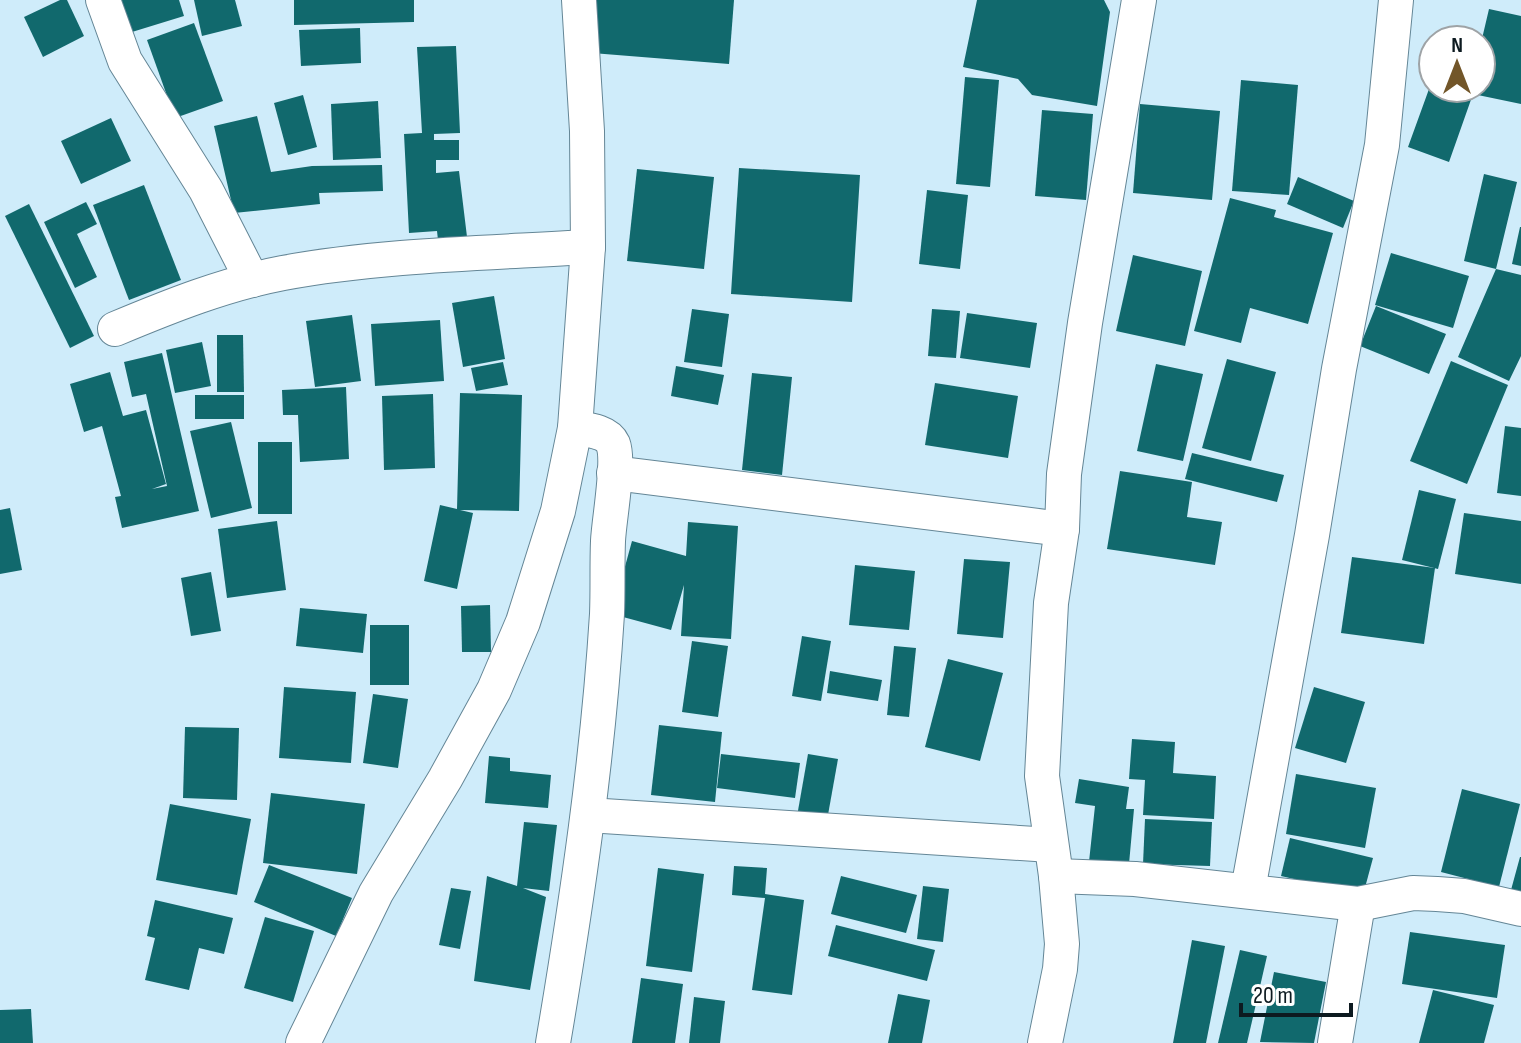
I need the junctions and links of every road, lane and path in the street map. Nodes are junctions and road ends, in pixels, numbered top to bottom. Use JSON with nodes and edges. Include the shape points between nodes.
{"nodes":[{"id":1,"x":103,"y":0,"type":"edge"},
{"id":2,"x":579,"y":0,"type":"edge"},
{"id":3,"x":1139,"y":0,"type":"edge"},
{"id":4,"x":1396,"y":0,"type":"edge"},
{"id":5,"x":588,"y":247,"type":"junction"},
{"id":6,"x":252,"y":280,"type":"junction"},
{"id":7,"x":115,"y":329,"type":"dead end"},
{"id":8,"x":575,"y":428,"type":"junction"},
{"id":9,"x":614,"y":473,"type":"junction"},
{"id":10,"x":1062,"y":529,"type":"junction"},
{"id":11,"x":588,"y":815,"type":"junction"},
{"id":12,"x":1054,"y":860,"type":"junction"},
{"id":13,"x":1248,"y":890,"type":"junction"},
{"id":14,"x":1358,"y":904,"type":"junction"},
{"id":15,"x":1521,"y":909,"type":"edge"},
{"id":16,"x":303,"y":1043,"type":"edge"},
{"id":17,"x":553,"y":1043,"type":"edge"},
{"id":18,"x":1045,"y":1043,"type":"edge"},
{"id":19,"x":1335,"y":1043,"type":"edge"}],
"edges":[{"from":1,"to":6,"type":"street","via":[[125,61],[206,190]]},
{"from":2,"to":5,"type":"street"},
{"from":3,"to":10,"type":"street","via":[[1085,323],[1064,474]]},
{"from":4,"to":13,"type":"street","via":[[1382,145]]},
{"from":5,"to":6,"type":"street","via":[[378,261]]},
{"from":5,"to":8,"type":"street"},
{"from":6,"to":7,"type":"street","via":[[209,291]]},
{"from":8,"to":9,"type":"street","via":[[611,440]]},
{"from":8,"to":16,"type":"street","via":[[554,525],[523,622],[494,690],[376,893]]},
{"from":9,"to":10,"type":"street"},
{"from":9,"to":11,"type":"street"},
{"from":10,"to":12,"type":"street","via":[[1051,603],[1042,776]]},
{"from":11,"to":12,"type":"street"},
{"from":11,"to":17,"type":"street"},
{"from":12,"to":13,"type":"street","via":[[1135,879]]},
{"from":12,"to":18,"type":"street","via":[[1062,944]]},
{"from":13,"to":14,"type":"street"},
{"from":14,"to":15,"type":"street","via":[[1413,893],[1464,896]]},
{"from":14,"to":19,"type":"street"}]}
